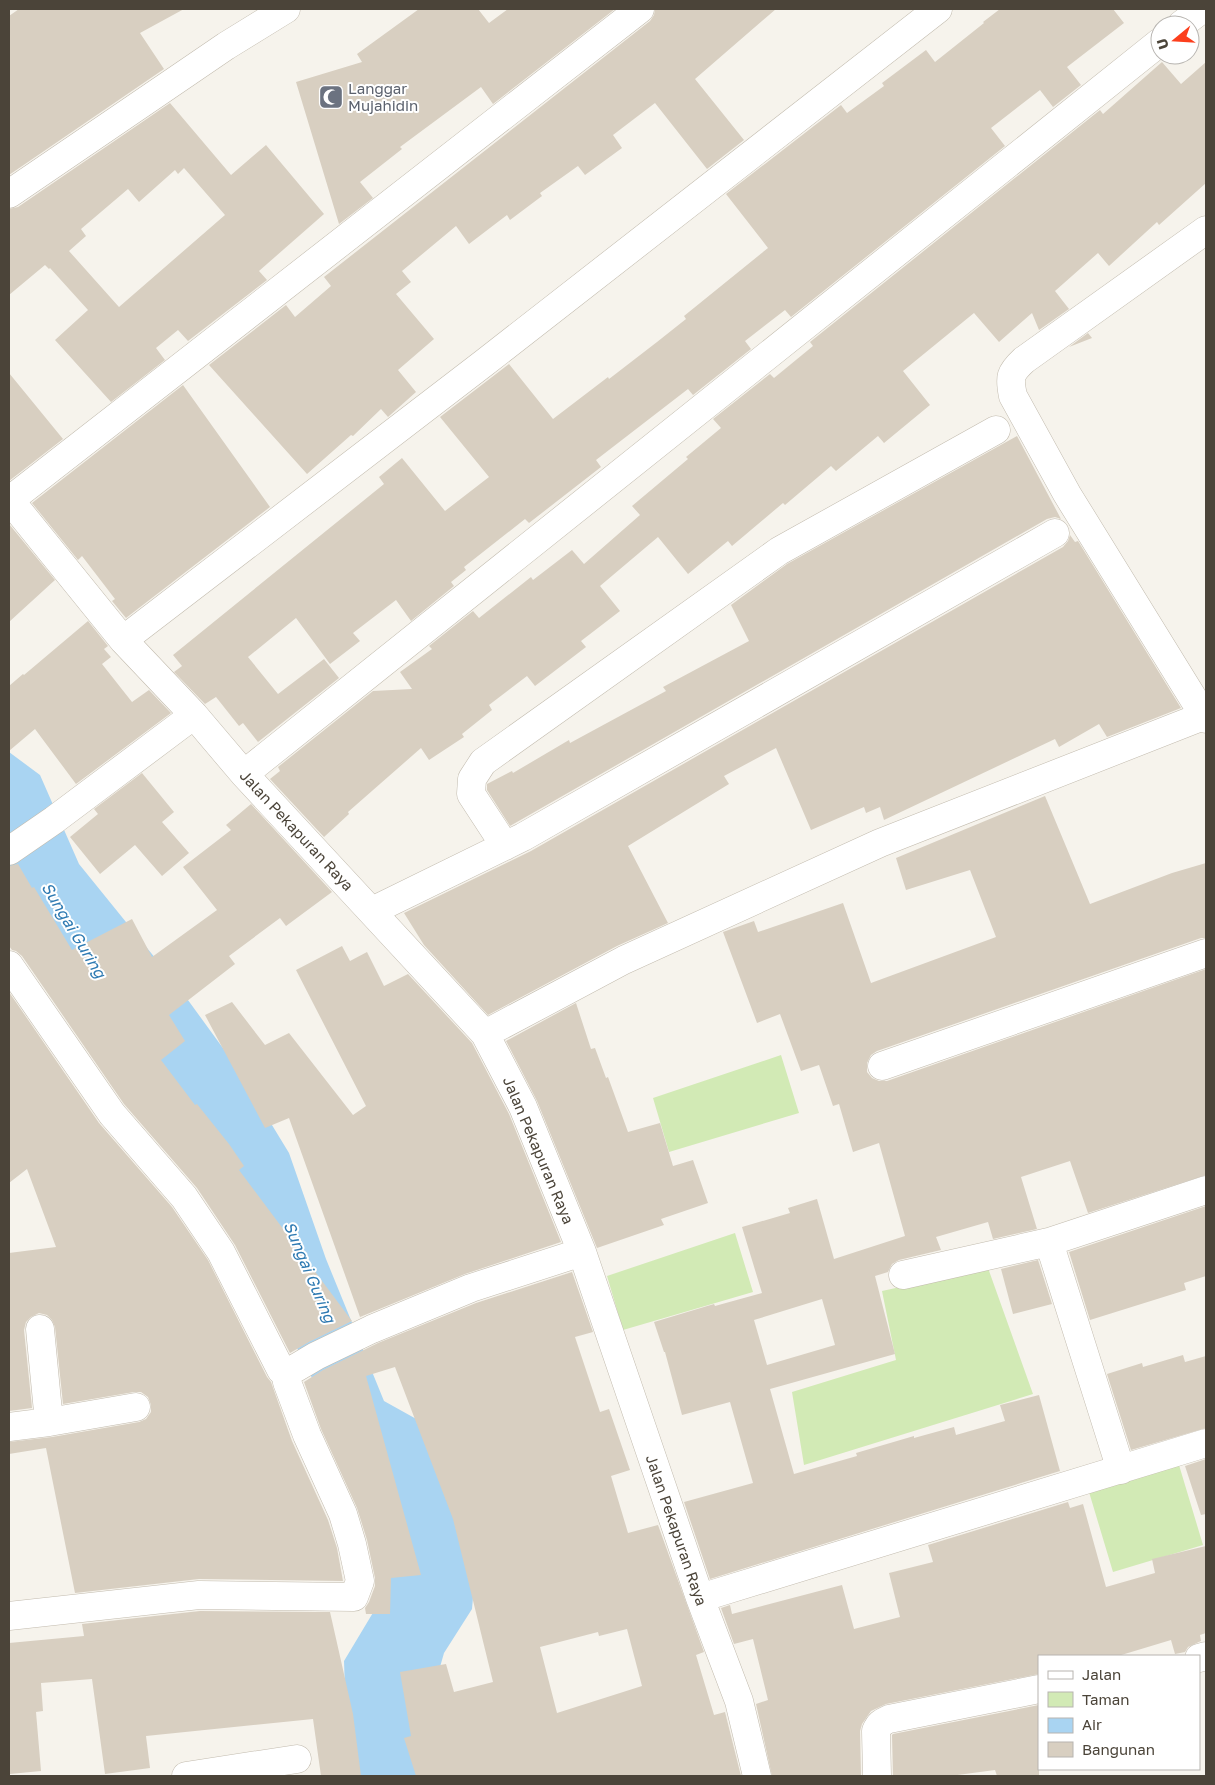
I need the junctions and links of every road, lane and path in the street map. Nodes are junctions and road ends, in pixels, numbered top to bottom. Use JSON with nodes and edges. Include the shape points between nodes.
{"nodes":[{"id":1,"x":286,"y":9,"type":"edge"},
{"id":2,"x":640,"y":9,"type":"edge"},
{"id":3,"x":938,"y":9,"type":"edge"},
{"id":4,"x":1150,"y":50,"type":"edge"},
{"id":5,"x":9,"y":194,"type":"edge"},
{"id":6,"x":1206,"y":230,"type":"edge"},
{"id":7,"x":996,"y":430,"type":"dead end"},
{"id":8,"x":11,"y":506,"type":"edge"},
{"id":9,"x":1055,"y":533,"type":"dead end"},
{"id":10,"x":123,"y":640,"type":"junction"},
{"id":11,"x":194,"y":715,"type":"junction"},
{"id":12,"x":1205,"y":716,"type":"edge"},
{"id":13,"x":244,"y":774,"type":"junction"},
{"id":14,"x":505,"y":846,"type":"junction"},
{"id":15,"x":9,"y":851,"type":"edge"},
{"id":16,"x":372,"y":911,"type":"junction"},
{"id":17,"x":1206,"y":954,"type":"edge"},
{"id":18,"x":9,"y":965,"type":"edge"},
{"id":19,"x":485,"y":1034,"type":"junction"},
{"id":20,"x":882,"y":1066,"type":"dead end"},
{"id":21,"x":1206,"y":1190,"type":"edge"},
{"id":22,"x":1049,"y":1242,"type":"junction"},
{"id":23,"x":582,"y":1252,"type":"junction"},
{"id":24,"x":903,"y":1276,"type":"dead end"},
{"id":25,"x":40,"y":1329,"type":"dead end"},
{"id":26,"x":285,"y":1372,"type":"junction"},
{"id":27,"x":136,"y":1407,"type":"dead end"},
{"id":28,"x":49,"y":1422,"type":"junction"},
{"id":29,"x":9,"y":1427,"type":"edge"},
{"id":30,"x":1206,"y":1443,"type":"edge"},
{"id":31,"x":1121,"y":1470,"type":"junction"},
{"id":32,"x":700,"y":1598,"type":"junction"},
{"id":33,"x":9,"y":1616,"type":"edge"},
{"id":34,"x":1038,"y":1689,"type":"edge"},
{"id":35,"x":297,"y":1759,"type":"dead end"},
{"id":36,"x":186,"y":1776,"type":"edge"},
{"id":37,"x":757,"y":1776,"type":"edge"},
{"id":38,"x":877,"y":1776,"type":"edge"}],
"edges":[{"from":1,"to":5,"type":"street","via":[[226,46]]},
{"from":2,"to":8,"type":"street"},
{"from":3,"to":10,"type":"street"},
{"from":4,"to":13,"type":"street"},
{"from":6,"to":12,"type":"street","via":[[1024,360],[1010,378],[1013,396],[1067,494]]},
{"from":7,"to":14,"type":"street","via":[[779,551],[483,762],[472,779],[471,794]]},
{"from":8,"to":10,"type":"street","name":"Jalan Pekapuran Raya"},
{"from":9,"to":14,"type":"street"},
{"from":10,"to":11,"type":"street","name":"Jalan Pekapuran Raya"},
{"from":11,"to":13,"type":"street","name":"Jalan Pekapuran Raya"},
{"from":11,"to":15,"type":"street"},
{"from":12,"to":19,"type":"street","via":[[880,843],[624,960]]},
{"from":13,"to":16,"type":"street","name":"Jalan Pekapuran Raya"},
{"from":14,"to":16,"type":"street"},
{"from":16,"to":19,"type":"street","name":"Jalan Pekapuran Raya"},
{"from":17,"to":20,"type":"street"},
{"from":18,"to":26,"type":"street","via":[[112,1114],[184,1198],[221,1252],[281,1370]]},
{"from":19,"to":23,"type":"street","name":"Jalan Pekapuran Raya","via":[[523,1106]]},
{"from":21,"to":22,"type":"street"},
{"from":22,"to":24,"type":"street"},
{"from":22,"to":31,"type":"street"},
{"from":23,"to":26,"type":"street","via":[[471,1288],[372,1329]]},
{"from":23,"to":32,"type":"street","name":"Jalan Pekapuran Raya"},
{"from":25,"to":28,"type":"street"},
{"from":26,"to":33,"type":"street","via":[[308,1435],[343,1514],[360,1581],[354,1597],[199,1595]]},
{"from":27,"to":28,"type":"street"},
{"from":28,"to":29,"type":"street"},
{"from":30,"to":31,"type":"street"},
{"from":31,"to":32,"type":"street"},
{"from":32,"to":37,"type":"street","name":"Jalan Pekapuran Raya","via":[[739,1701]]},
{"from":34,"to":38,"type":"street","via":[[889,1718],[878,1725],[876,1731]]},
{"from":35,"to":36,"type":"street"}]}
